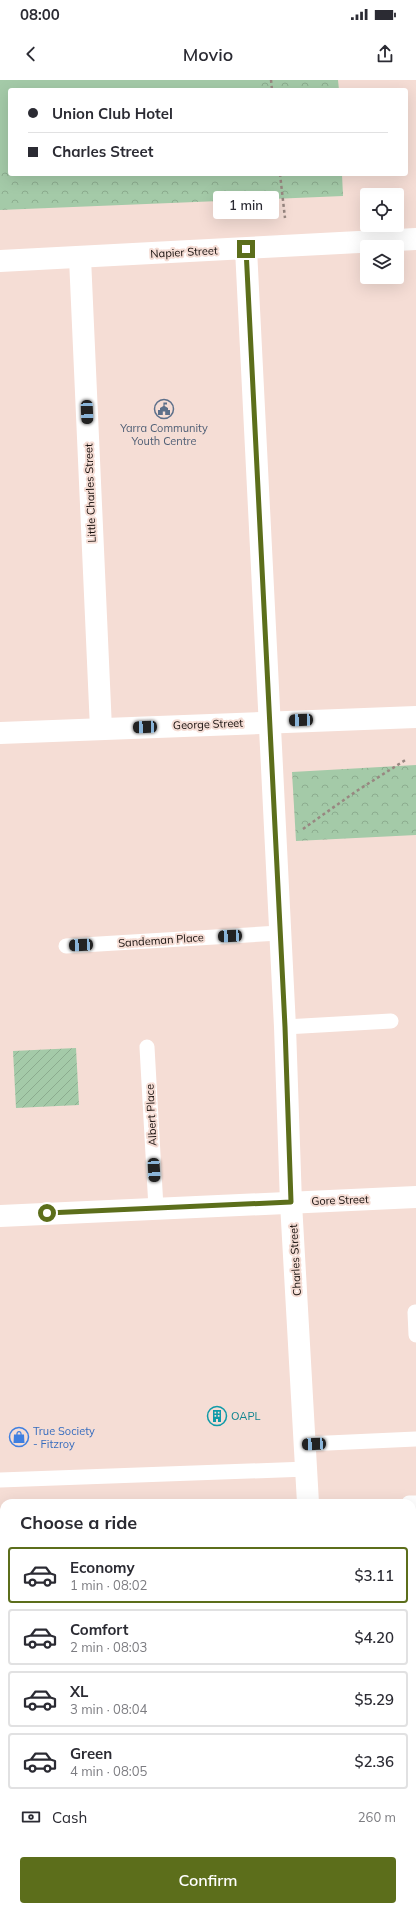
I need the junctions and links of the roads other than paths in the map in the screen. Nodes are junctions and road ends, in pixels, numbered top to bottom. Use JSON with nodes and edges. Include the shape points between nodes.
{"nodes":[{"id":1,"x":416,"y":239,"type":"edge"},
{"id":2,"x":246,"y":249,"type":"junction"},
{"id":3,"x":80,"y":258,"type":"junction"},
{"id":4,"x":0,"y":261,"type":"edge"},
{"id":5,"x":416,"y":717,"type":"edge"},
{"id":6,"x":269,"y":722,"type":"junction"},
{"id":7,"x":101,"y":729,"type":"junction"},
{"id":8,"x":0,"y":733,"type":"edge"},
{"id":9,"x":279,"y":933,"type":"junction"},
{"id":10,"x":66,"y":946,"type":"dead end"},
{"id":11,"x":391,"y":1021,"type":"dead end"},
{"id":12,"x":285,"y":1027,"type":"junction"},
{"id":13,"x":147,"y":1047,"type":"dead end"},
{"id":14,"x":416,"y":1197,"type":"edge"},
{"id":15,"x":291,"y":1202,"type":"junction"},
{"id":16,"x":156,"y":1208,"type":"junction"},
{"id":17,"x":0,"y":1216,"type":"edge"},
{"id":18,"x":415,"y":1312,"type":"dead end"},
{"id":19,"x":416,"y":1335,"type":"edge"},
{"id":20,"x":416,"y":1439,"type":"edge"},
{"id":21,"x":306,"y":1444,"type":"junction"},
{"id":22,"x":307,"y":1469,"type":"junction"},
{"id":23,"x":0,"y":1480,"type":"edge"},
{"id":24,"x":308,"y":1499,"type":"edge"}],
"edges":[{"from":1,"to":2,"type":"street","name":"Napier Street"},
{"from":2,"to":3,"type":"street","name":"Napier Street"},
{"from":2,"to":6,"type":"street","name":"Charles Street"},
{"from":3,"to":4,"type":"street","name":"Napier Street"},
{"from":3,"to":7,"type":"street","name":"Little Charles Street"},
{"from":5,"to":6,"type":"street","name":"George Street"},
{"from":6,"to":7,"type":"street","name":"George Street"},
{"from":6,"to":9,"type":"street","name":"Charles Street"},
{"from":7,"to":8,"type":"street","name":"George Street"},
{"from":9,"to":10,"type":"lane","name":"Sandeman Place"},
{"from":9,"to":12,"type":"street","name":"Charles Street"},
{"from":11,"to":12,"type":"lane"},
{"from":12,"to":15,"type":"street","name":"Charles Street"},
{"from":13,"to":16,"type":"lane","name":"Albert Place"},
{"from":14,"to":15,"type":"street","name":"Gore Street"},
{"from":15,"to":16,"type":"street","name":"Gore Street"},
{"from":15,"to":21,"type":"street","name":"Charles Street"},
{"from":16,"to":17,"type":"street","name":"Gore Street"},
{"from":18,"to":19,"type":"lane"},
{"from":20,"to":21,"type":"lane"},
{"from":21,"to":22,"type":"street","name":"Charles Street"},
{"from":22,"to":23,"type":"lane"},
{"from":22,"to":24,"type":"street","name":"Charles Street"}]}
